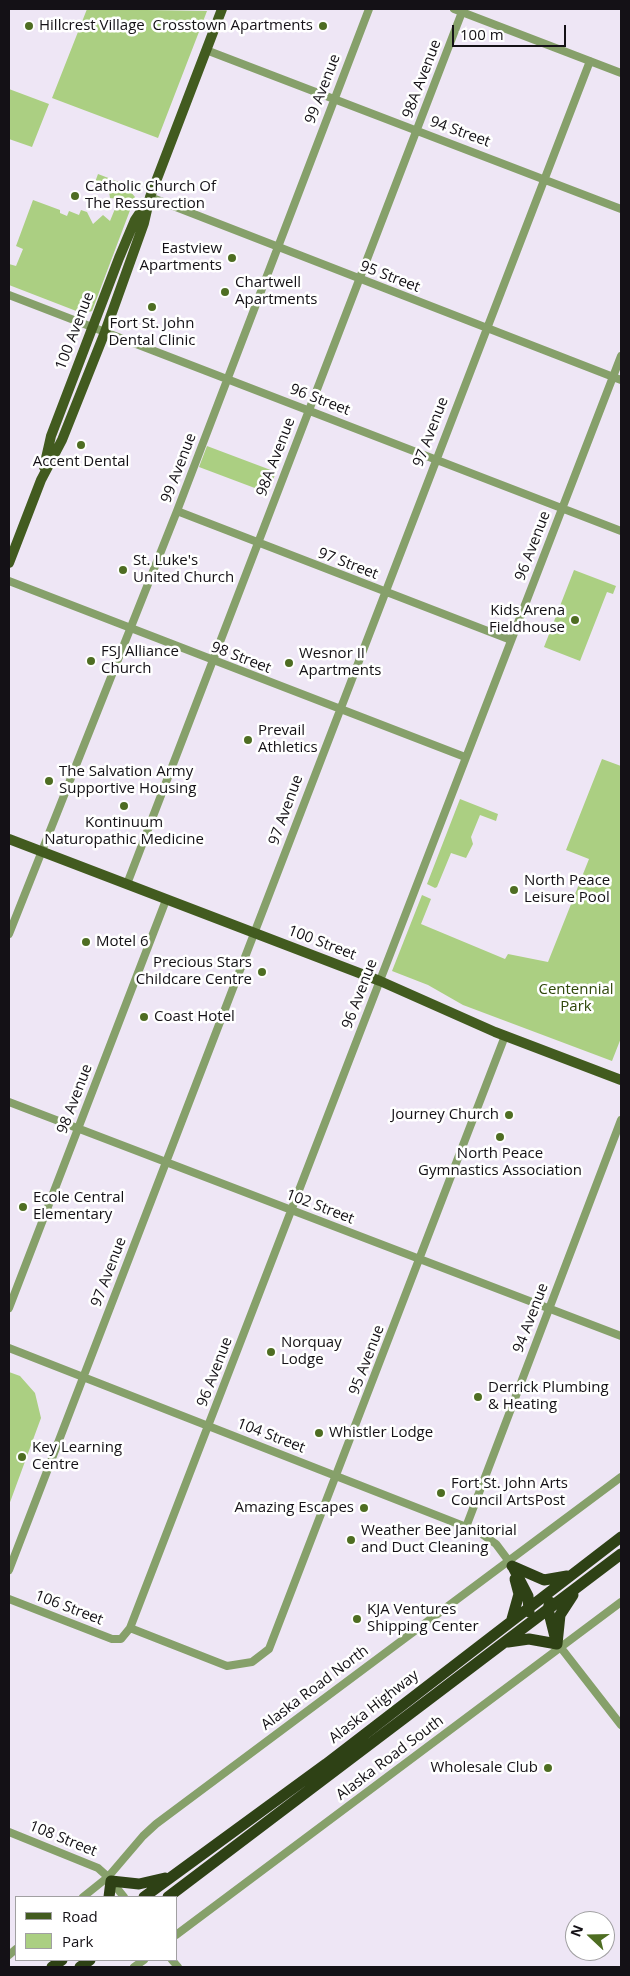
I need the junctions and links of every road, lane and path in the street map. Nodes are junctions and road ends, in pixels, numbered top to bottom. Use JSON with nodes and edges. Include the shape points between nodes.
{"nodes":[{"id":1,"x":222,"y":9,"type":"edge"},
{"id":2,"x":369,"y":9,"type":"edge"},
{"id":3,"x":454,"y":9,"type":"edge"},
{"id":4,"x":462,"y":12,"type":"junction"},
{"id":5,"x":206,"y":50,"type":"junction"},
{"id":6,"x":590,"y":61,"type":"junction"},
{"id":7,"x":621,"y":73,"type":"edge"},
{"id":8,"x":334,"y":99,"type":"junction"},
{"id":9,"x":416,"y":131,"type":"junction"},
{"id":10,"x":544,"y":179,"type":"junction"},
{"id":11,"x":150,"y":197,"type":"junction"},
{"id":12,"x":621,"y":208,"type":"edge"},
{"id":13,"x":277,"y":248,"type":"junction"},
{"id":14,"x":359,"y":280,"type":"junction"},
{"id":15,"x":9,"y":296,"type":"edge"},
{"id":16,"x":92,"y":328,"type":"junction"},
{"id":17,"x":486,"y":328,"type":"junction"},
{"id":18,"x":104,"y":332,"type":"junction"},
{"id":19,"x":621,"y":356,"type":"edge"},
{"id":20,"x":617,"y":378,"type":"edge"},
{"id":21,"x":227,"y":379,"type":"junction"},
{"id":22,"x":309,"y":411,"type":"junction"},
{"id":23,"x":436,"y":459,"type":"junction"},
{"id":24,"x":40,"y":480,"type":"junction"},
{"id":25,"x":562,"y":508,"type":"junction"},
{"id":26,"x":177,"y":511,"type":"junction"},
{"id":27,"x":621,"y":531,"type":"edge"},
{"id":28,"x":258,"y":543,"type":"junction"},
{"id":29,"x":9,"y":563,"type":"edge"},
{"id":30,"x":9,"y":582,"type":"edge"},
{"id":31,"x":385,"y":593,"type":"junction"},
{"id":32,"x":128,"y":628,"type":"junction"},
{"id":33,"x":511,"y":640,"type":"junction"},
{"id":34,"x":213,"y":662,"type":"junction"},
{"id":35,"x":339,"y":710,"type":"junction"},
{"id":36,"x":465,"y":757,"type":"junction"},
{"id":37,"x":9,"y":839,"type":"edge"},
{"id":38,"x":42,"y":851,"type":"junction"},
{"id":39,"x":127,"y":884,"type":"junction"},
{"id":40,"x":166,"y":900,"type":"junction"},
{"id":41,"x":254,"y":933,"type":"junction"},
{"id":42,"x":9,"y":934,"type":"edge"},
{"id":43,"x":380,"y":981,"type":"junction"},
{"id":44,"x":505,"y":1036,"type":"junction"},
{"id":45,"x":621,"y":1080,"type":"edge"},
{"id":46,"x":9,"y":1102,"type":"edge"},
{"id":47,"x":621,"y":1120,"type":"edge"},
{"id":48,"x":78,"y":1129,"type":"junction"},
{"id":49,"x":165,"y":1162,"type":"junction"},
{"id":50,"x":292,"y":1211,"type":"junction"},
{"id":51,"x":419,"y":1259,"type":"junction"},
{"id":52,"x":9,"y":1308,"type":"edge"},
{"id":53,"x":549,"y":1309,"type":"junction"},
{"id":54,"x":621,"y":1336,"type":"edge"},
{"id":55,"x":9,"y":1348,"type":"edge"},
{"id":56,"x":84,"y":1377,"type":"junction"},
{"id":57,"x":208,"y":1426,"type":"junction"},
{"id":58,"x":337,"y":1477,"type":"junction"},
{"id":59,"x":621,"y":1477,"type":"edge"},
{"id":60,"x":466,"y":1527,"type":"junction"},
{"id":61,"x":621,"y":1538,"type":"edge"},
{"id":62,"x":621,"y":1554,"type":"edge"},
{"id":63,"x":510,"y":1563,"type":"junction"},
{"id":64,"x":9,"y":1570,"type":"edge"},
{"id":65,"x":572,"y":1574,"type":"junction"},
{"id":66,"x":580,"y":1585,"type":"junction"},
{"id":67,"x":554,"y":1588,"type":"junction"},
{"id":68,"x":9,"y":1599,"type":"edge"},
{"id":69,"x":621,"y":1602,"type":"edge"},
{"id":70,"x":530,"y":1606,"type":"junction"},
{"id":71,"x":548,"y":1609,"type":"junction"},
{"id":72,"x":512,"y":1619,"type":"junction"},
{"id":73,"x":529,"y":1623,"type":"junction"},
{"id":74,"x":130,"y":1628,"type":"junction"},
{"id":75,"x":121,"y":1639,"type":"joint"},
{"id":76,"x":500,"y":1645,"type":"junction"},
{"id":77,"x":558,"y":1645,"type":"junction"},
{"id":78,"x":621,"y":1725,"type":"edge"},
{"id":79,"x":9,"y":1832,"type":"edge"},
{"id":80,"x":172,"y":1876,"type":"junction"},
{"id":81,"x":110,"y":1879,"type":"junction"},
{"id":82,"x":172,"y":1895,"type":"edge"},
{"id":83,"x":84,"y":1896,"type":"edge"},
{"id":84,"x":108,"y":1896,"type":"edge"},
{"id":85,"x":123,"y":1896,"type":"edge"},
{"id":86,"x":145,"y":1896,"type":"edge"},
{"id":87,"x":178,"y":1933,"type":"edge"}],
"edges":[{"from":1,"to":5,"type":"main road","name":"100 Avenue"},
{"from":2,"to":8,"type":"street","name":"99 Avenue"},
{"from":3,"to":4,"type":"street"},
{"from":4,"to":6,"type":"street"},
{"from":4,"to":9,"type":"street","name":"98A Avenue"},
{"from":5,"to":8,"type":"street","name":"94 Street"},
{"from":5,"to":11,"type":"main road","name":"100 Avenue"},
{"from":6,"to":7,"type":"street"},
{"from":6,"to":10,"type":"street","name":"97 Avenue"},
{"from":8,"to":9,"type":"street","name":"94 Street"},
{"from":8,"to":13,"type":"street","name":"99 Avenue"},
{"from":9,"to":10,"type":"street","name":"94 Street"},
{"from":9,"to":14,"type":"street","name":"98A Avenue"},
{"from":10,"to":12,"type":"street","name":"94 Street"},
{"from":10,"to":17,"type":"street","name":"97 Avenue"},
{"from":11,"to":13,"type":"street","name":"95 Street"},
{"from":11,"to":16,"type":"main road","name":"100 Avenue","via":[[135,220]]},
{"from":11,"to":18,"type":"main road","name":"100 Avenue","via":[[144,224]]},
{"from":13,"to":14,"type":"street","name":"95 Street"},
{"from":13,"to":21,"type":"street","name":"99 Avenue"},
{"from":14,"to":17,"type":"street","name":"95 Street"},
{"from":14,"to":22,"type":"street","name":"98A Avenue"},
{"from":15,"to":16,"type":"street","name":"96 Street"},
{"from":16,"to":18,"type":"street","name":"96 Street"},
{"from":16,"to":24,"type":"main road","name":"100 Avenue","via":[[51,436]]},
{"from":17,"to":20,"type":"street","name":"95 Street"},
{"from":17,"to":23,"type":"street","name":"97 Avenue"},
{"from":18,"to":21,"type":"street","name":"96 Street"},
{"from":18,"to":24,"type":"main road","name":"100 Avenue","via":[[62,440]]},
{"from":19,"to":20,"type":"street","name":"96 Avenue"},
{"from":20,"to":25,"type":"street","name":"96 Avenue"},
{"from":21,"to":22,"type":"street","name":"96 Street"},
{"from":21,"to":26,"type":"street","name":"99 Avenue"},
{"from":22,"to":23,"type":"street","name":"96 Street"},
{"from":22,"to":28,"type":"street","name":"98A Avenue"},
{"from":23,"to":25,"type":"street","name":"96 Street"},
{"from":23,"to":31,"type":"street","name":"97 Avenue"},
{"from":24,"to":29,"type":"main road","name":"100 Avenue"},
{"from":25,"to":27,"type":"street","name":"96 Street"},
{"from":25,"to":33,"type":"street","name":"96 Avenue"},
{"from":26,"to":28,"type":"street","name":"97 Street"},
{"from":26,"to":32,"type":"street","name":"99 Avenue"},
{"from":28,"to":31,"type":"street","name":"97 Street"},
{"from":28,"to":34,"type":"street","name":"98A Avenue"},
{"from":30,"to":32,"type":"street","name":"98 Street"},
{"from":31,"to":33,"type":"street","name":"97 Street"},
{"from":31,"to":35,"type":"street","name":"97 Avenue"},
{"from":32,"to":34,"type":"street","name":"98 Street"},
{"from":32,"to":38,"type":"street","name":"99 Avenue"},
{"from":33,"to":36,"type":"street","name":"96 Avenue"},
{"from":34,"to":35,"type":"street","name":"98 Street"},
{"from":34,"to":39,"type":"street","name":"98A Avenue"},
{"from":35,"to":36,"type":"street","name":"98 Street"},
{"from":35,"to":41,"type":"street","name":"97 Avenue"},
{"from":36,"to":43,"type":"street","name":"96 Avenue"},
{"from":37,"to":38,"type":"main road","name":"100 Street"},
{"from":38,"to":39,"type":"main road","name":"100 Street"},
{"from":38,"to":42,"type":"street","name":"99 Avenue"},
{"from":39,"to":40,"type":"main road","name":"100 Street"},
{"from":40,"to":41,"type":"main road","name":"100 Street"},
{"from":40,"to":48,"type":"street","name":"98 Avenue"},
{"from":41,"to":43,"type":"main road","name":"100 Street"},
{"from":41,"to":49,"type":"street","name":"97 Avenue"},
{"from":43,"to":44,"type":"main road","name":"100 Street"},
{"from":43,"to":50,"type":"street","name":"96 Avenue"},
{"from":44,"to":45,"type":"main road","name":"100 Street"},
{"from":44,"to":51,"type":"street","name":"95 Avenue"},
{"from":46,"to":48,"type":"street","name":"102 Street"},
{"from":47,"to":53,"type":"street","name":"94 Avenue"},
{"from":48,"to":49,"type":"street","name":"102 Street"},
{"from":48,"to":52,"type":"street","name":"98 Avenue"},
{"from":49,"to":50,"type":"street","name":"102 Street"},
{"from":49,"to":56,"type":"street","name":"97 Avenue"},
{"from":50,"to":51,"type":"street","name":"102 Street"},
{"from":50,"to":57,"type":"street","name":"96 Avenue"},
{"from":51,"to":53,"type":"street","name":"102 Street"},
{"from":51,"to":58,"type":"street","name":"95 Avenue"},
{"from":53,"to":54,"type":"street","name":"102 Street"},
{"from":53,"to":60,"type":"street","name":"94 Avenue"},
{"from":55,"to":56,"type":"street","name":"104 Street"},
{"from":56,"to":57,"type":"street","name":"104 Street"},
{"from":56,"to":64,"type":"street","name":"97 Avenue"},
{"from":57,"to":58,"type":"street","name":"104 Street"},
{"from":57,"to":74,"type":"street","name":"96 Avenue"},
{"from":58,"to":60,"type":"street","name":"104 Street"},
{"from":58,"to":74,"type":"street","name":"95 Avenue","via":[[269,1649],[252,1662],[228,1666]]},
{"from":59,"to":63,"type":"street","name":"Alaska Road North"},
{"from":60,"to":63,"type":"street","name":"104 Street","via":[[490,1538]]},
{"from":61,"to":65,"type":"highway","name":"Alaska Highway"},
{"from":62,"to":66,"type":"highway","name":"Alaska Highway"},
{"from":63,"to":65,"type":"highway","via":[[544,1580]]},
{"from":63,"to":70,"type":"highway","via":[[524,1586]]},
{"from":63,"to":72,"type":"highway","via":[[519,1594]]},
{"from":63,"to":81,"type":"street","name":"Alaska Road North","via":[[156,1824]]},
{"from":65,"to":67,"type":"highway","name":"Alaska Highway"},
{"from":66,"to":71,"type":"highway","name":"Alaska Highway"},
{"from":66,"to":77,"type":"highway","via":[[560,1615]]},
{"from":67,"to":70,"type":"highway","name":"Alaska Highway"},
{"from":67,"to":71,"type":"highway"},
{"from":68,"to":75,"type":"street","name":"106 Street","via":[[112,1639]]},
{"from":69,"to":77,"type":"street","name":"Alaska Road South"},
{"from":70,"to":72,"type":"highway","name":"Alaska Highway"},
{"from":70,"to":73,"type":"highway"},
{"from":71,"to":73,"type":"highway","name":"Alaska Highway"},
{"from":71,"to":77,"type":"highway"},
{"from":72,"to":80,"type":"highway","name":"Alaska Highway","via":[[326,1764]]},
{"from":73,"to":76,"type":"highway","name":"Alaska Highway"},
{"from":74,"to":75,"type":"street","name":"96 Avenue"},
{"from":76,"to":77,"type":"highway","via":[[529,1639]]},
{"from":76,"to":82,"type":"highway","name":"Alaska Highway"},
{"from":77,"to":78,"type":"street"},
{"from":77,"to":87,"type":"street","name":"Alaska Road South"},
{"from":79,"to":81,"type":"street","name":"108 Street","via":[[98,1868]]},
{"from":80,"to":81,"type":"highway","via":[[139,1884]]},
{"from":80,"to":86,"type":"highway","name":"Alaska Highway"},
{"from":81,"to":83,"type":"street","name":"Alaska Road North"},
{"from":81,"to":84,"type":"highway"},
{"from":81,"to":85,"type":"street","name":"108 Street"}]}
